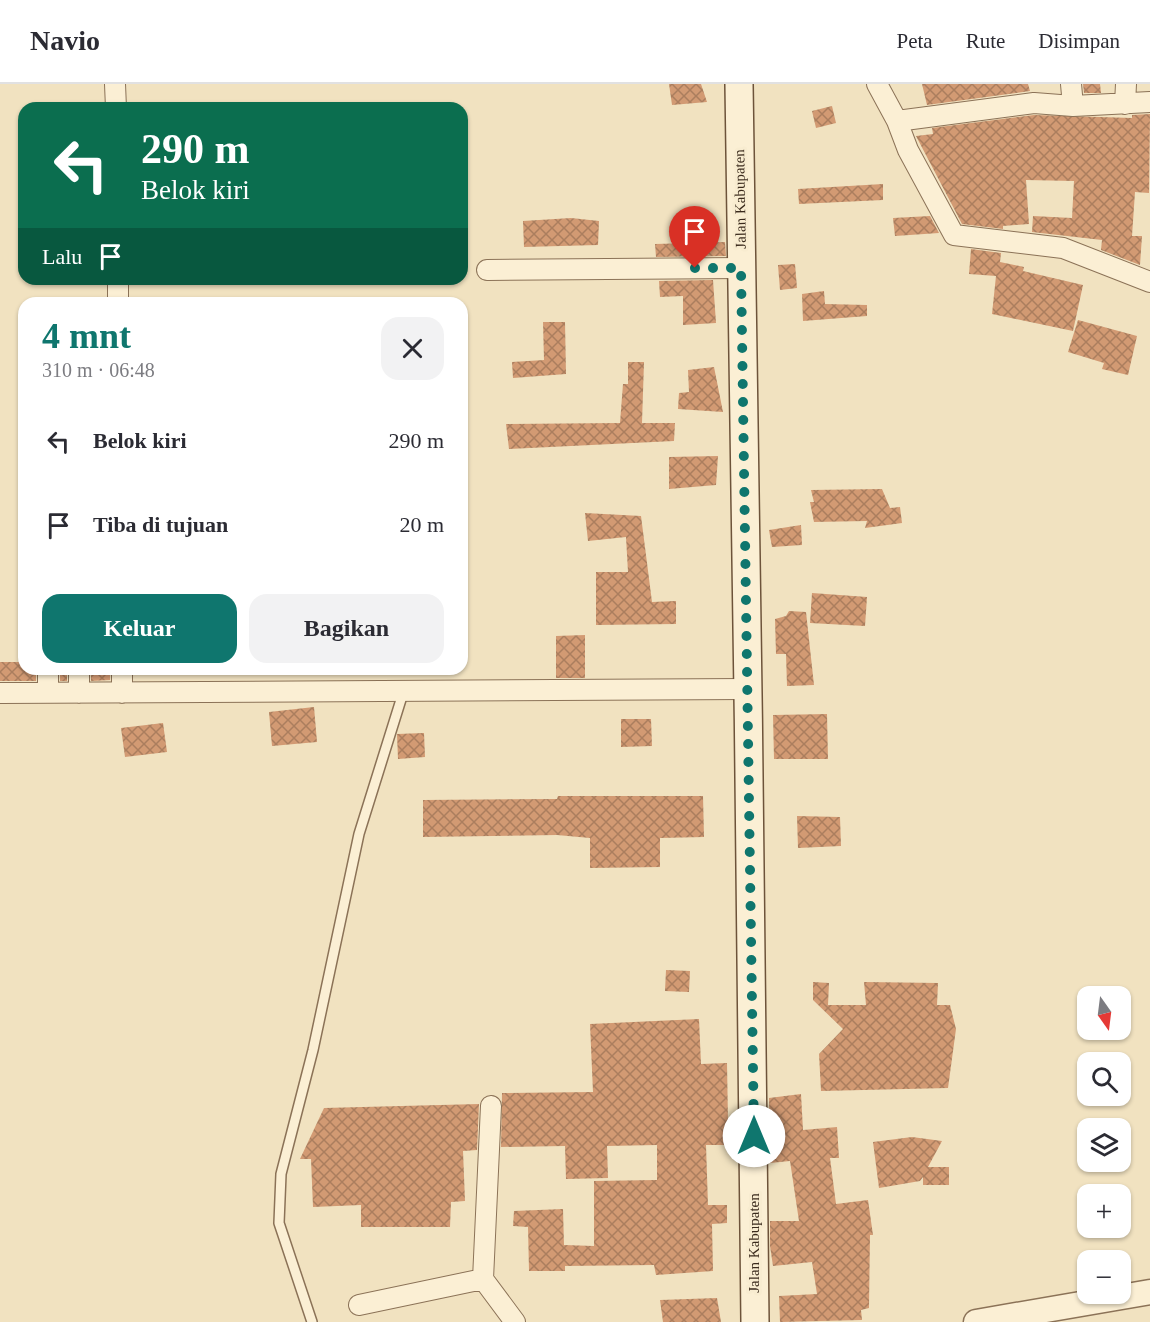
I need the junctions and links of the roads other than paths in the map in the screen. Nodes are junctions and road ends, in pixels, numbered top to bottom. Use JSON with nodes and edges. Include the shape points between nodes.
{"nodes":[{"id":1,"x":115,"y":84,"type":"edge"},
{"id":2,"x":739,"y":84,"type":"edge"},
{"id":3,"x":878,"y":84,"type":"edge"},
{"id":4,"x":1071,"y":84,"type":"edge"},
{"id":5,"x":1126,"y":84,"type":"edge"},
{"id":6,"x":116,"y":102,"type":"edge"},
{"id":7,"x":1150,"y":102,"type":"edge"},
{"id":8,"x":1125,"y":104,"type":"junction"},
{"id":9,"x":1073,"y":106,"type":"junction"},
{"id":10,"x":897,"y":121,"type":"junction"},
{"id":11,"x":741,"y":268,"type":"junction"},
{"id":12,"x":487,"y":270,"type":"dead end"},
{"id":13,"x":1150,"y":282,"type":"edge"},
{"id":14,"x":48,"y":675,"type":"edge"},
{"id":15,"x":79,"y":675,"type":"edge"},
{"id":16,"x":122,"y":675,"type":"edge"},
{"id":17,"x":746,"y":689,"type":"junction"},
{"id":18,"x":404,"y":690,"type":"junction"},
{"id":19,"x":0,"y":693,"type":"edge"},
{"id":20,"x":48,"y":693,"type":"junction"},
{"id":21,"x":79,"y":693,"type":"junction"},
{"id":22,"x":122,"y":693,"type":"junction"},
{"id":23,"x":491,"y":1106,"type":"dead end"},
{"id":24,"x":483,"y":1279,"type":"junction"},
{"id":25,"x":1150,"y":1292,"type":"edge"},
{"id":26,"x":359,"y":1305,"type":"dead end"},
{"id":27,"x":312,"y":1322,"type":"edge"},
{"id":28,"x":515,"y":1322,"type":"edge"},
{"id":29,"x":755,"y":1322,"type":"edge"},
{"id":30,"x":976,"y":1322,"type":"edge"}],
"edges":[{"from":1,"to":6,"type":"street"},
{"from":2,"to":11,"type":"main road","name":"Jalan Kabupaten"},
{"from":3,"to":10,"type":"street"},
{"from":4,"to":9,"type":"street"},
{"from":5,"to":8,"type":"street"},
{"from":7,"to":8,"type":"street"},
{"from":8,"to":9,"type":"street"},
{"from":9,"to":10,"type":"street","via":[[1034,103]]},
{"from":10,"to":13,"type":"street","via":[[908,150],[954,236],[1063,248]]},
{"from":11,"to":12,"type":"street"},
{"from":11,"to":17,"type":"main road","name":"Jalan Kabupaten"},
{"from":14,"to":20,"type":"street"},
{"from":15,"to":21,"type":"street"},
{"from":16,"to":22,"type":"street"},
{"from":17,"to":18,"type":"street"},
{"from":17,"to":29,"type":"main road","name":"Jalan Kabupaten"},
{"from":18,"to":22,"type":"street"},
{"from":18,"to":27,"type":"lane","via":[[360,834],[313,1050],[281,1174],[279,1223]]},
{"from":19,"to":20,"type":"street"},
{"from":20,"to":21,"type":"street"},
{"from":21,"to":22,"type":"street"},
{"from":23,"to":24,"type":"street"},
{"from":24,"to":26,"type":"street"},
{"from":24,"to":28,"type":"street"},
{"from":25,"to":30,"type":"street"}]}
